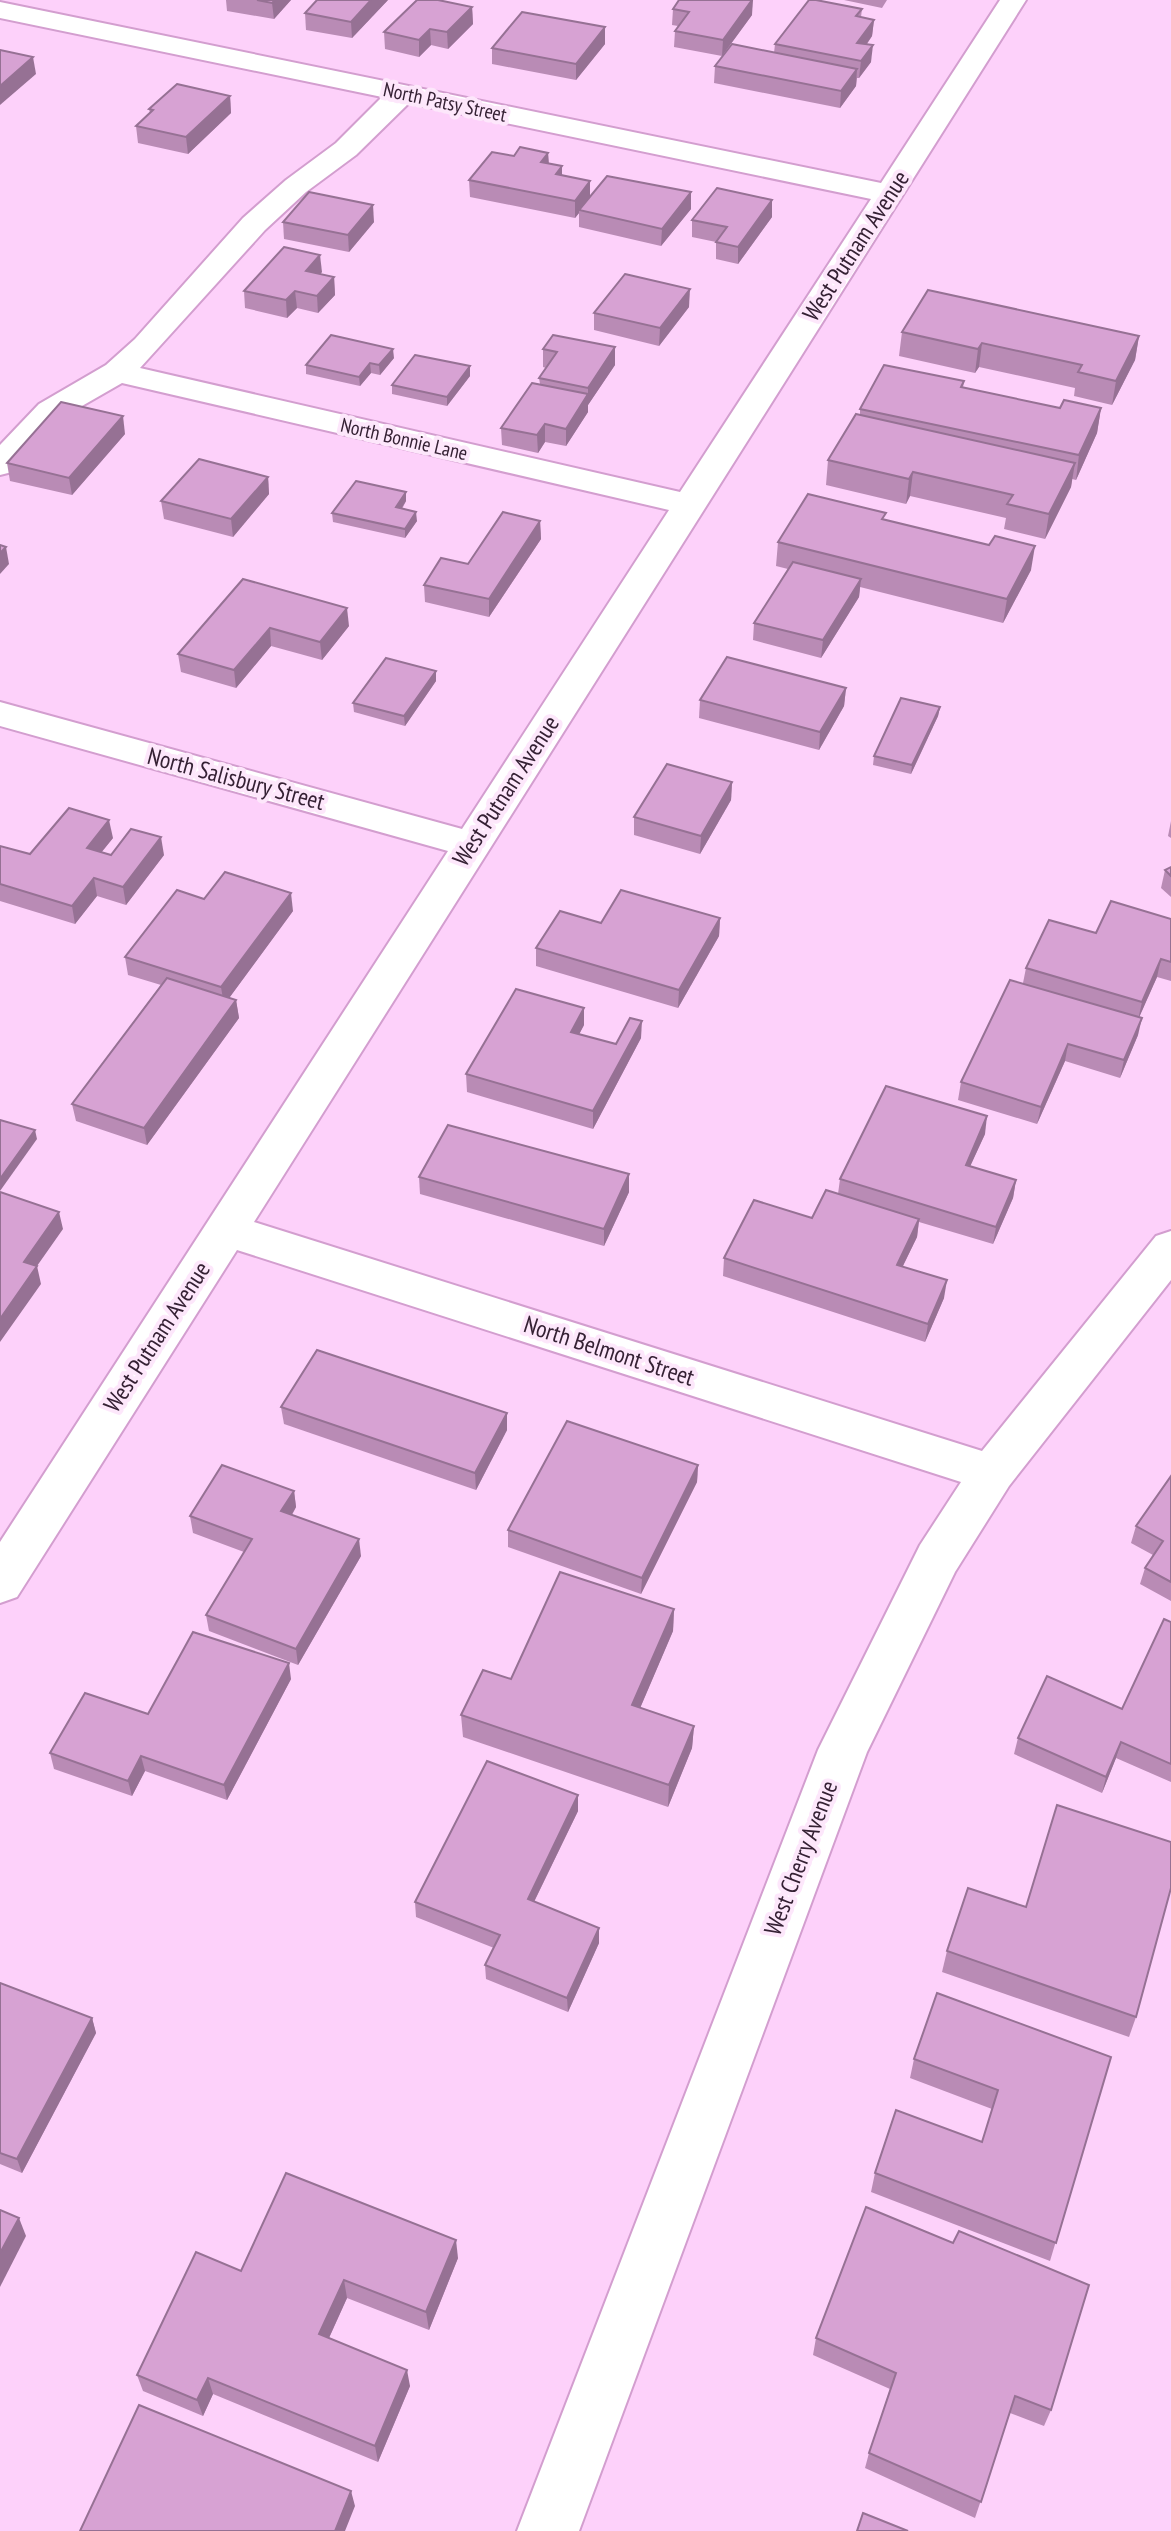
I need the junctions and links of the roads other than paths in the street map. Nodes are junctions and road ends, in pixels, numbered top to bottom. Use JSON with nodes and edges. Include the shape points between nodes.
{"nodes":[{"id":1,"x":1013,"y":0,"type":"edge"},
{"id":2,"x":0,"y":10,"type":"edge"},
{"id":3,"x":403,"y":93,"type":"junction"},
{"id":4,"x":890,"y":194,"type":"junction"},
{"id":5,"x":117,"y":372,"type":"junction"},
{"id":6,"x":0,"y":465,"type":"edge"},
{"id":7,"x":691,"y":505,"type":"junction"},
{"id":8,"x":0,"y":714,"type":"edge"},
{"id":9,"x":471,"y":844,"type":"junction"},
{"id":10,"x":226,"y":1230,"type":"junction"},
{"id":11,"x":1171,"y":1248,"type":"edge"},
{"id":12,"x":992,"y":1473,"type":"junction"},
{"id":13,"x":0,"y":1583,"type":"edge"},
{"id":14,"x":548,"y":2531,"type":"edge"}],
"edges":[{"from":1,"to":4,"type":"street","name":"West Putnam Avenue"},
{"from":2,"to":3,"type":"street","name":"North Patsy Street"},
{"from":3,"to":4,"type":"street","name":"North Patsy Street"},
{"from":3,"to":5,"type":"street","via":[[346,149],[254,224]]},
{"from":4,"to":7,"type":"street","name":"West Putnam Avenue"},
{"from":5,"to":6,"type":"street","via":[[50,411]]},
{"from":5,"to":7,"type":"street","name":"North Bonnie Lane"},
{"from":7,"to":9,"type":"street","name":"West Putnam Avenue"},
{"from":8,"to":9,"type":"street","name":"North Salisbury Street"},
{"from":9,"to":10,"type":"street","name":"West Putnam Avenue"},
{"from":10,"to":12,"type":"street","name":"North Belmont Street"},
{"from":10,"to":13,"type":"street","name":"West Putnam Avenue"},
{"from":11,"to":12,"type":"street","name":"West Cherry Avenue"},
{"from":12,"to":14,"type":"street","name":"West Cherry Avenue","via":[[937,1559],[843,1750]]}]}
